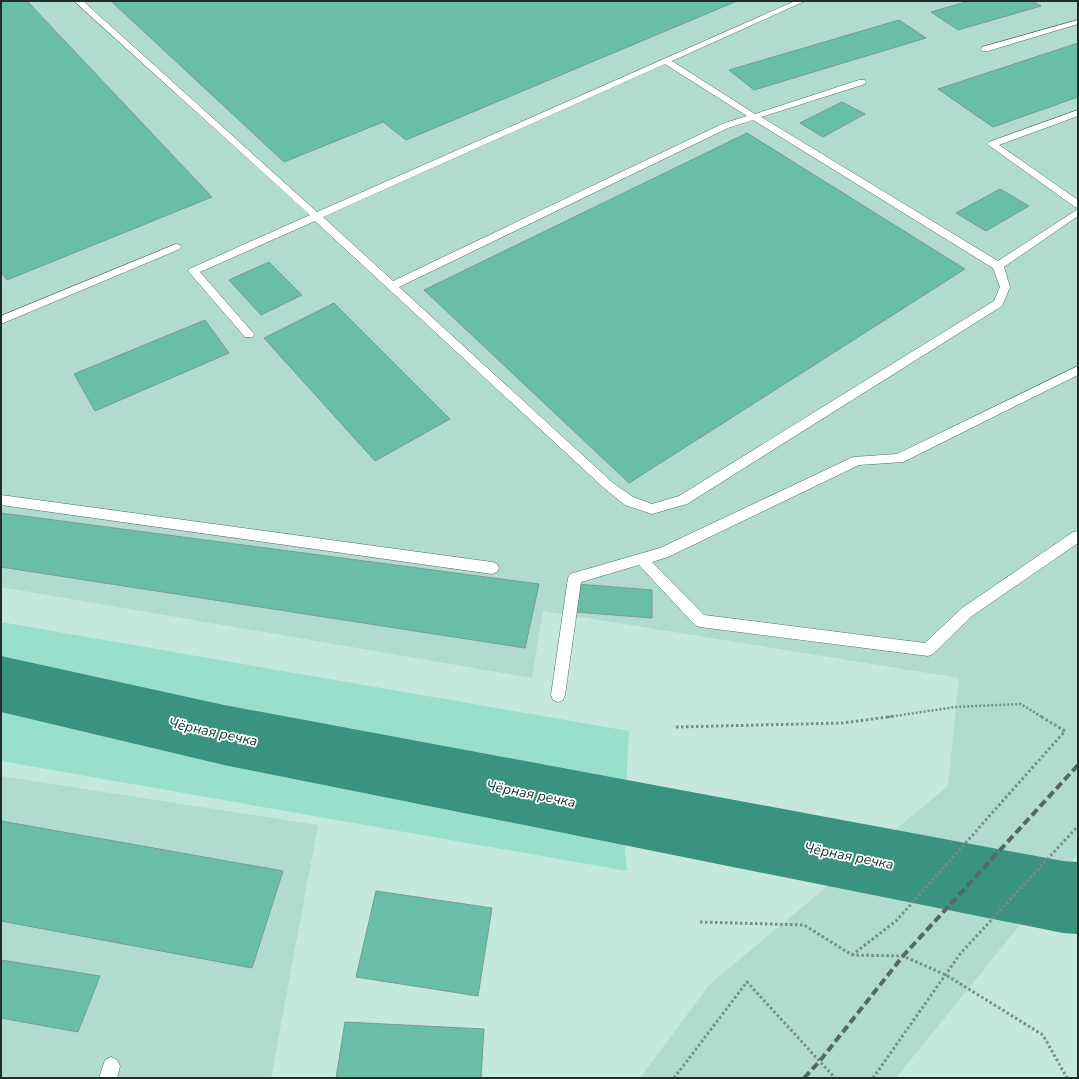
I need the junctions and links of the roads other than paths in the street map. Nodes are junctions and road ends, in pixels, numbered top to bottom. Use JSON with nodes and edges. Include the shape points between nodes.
{"nodes":[{"id":1,"x":78,"y":1,"type":"edge"},
{"id":2,"x":801,"y":1,"type":"edge"},
{"id":3,"x":1078,"y":22,"type":"edge"},
{"id":4,"x":986,"y":49,"type":"dead end"},
{"id":5,"x":666,"y":61,"type":"junction"},
{"id":6,"x":862,"y":82,"type":"dead end"},
{"id":7,"x":1078,"y":113,"type":"edge"},
{"id":8,"x":754,"y":117,"type":"junction"},
{"id":9,"x":1078,"y":205,"type":"edge"},
{"id":10,"x":1078,"y":212,"type":"edge"},
{"id":11,"x":317,"y":216,"type":"junction"},
{"id":12,"x":176,"y":247,"type":"dead end"},
{"id":13,"x":998,"y":266,"type":"junction"},
{"id":14,"x":392,"y":286,"type":"junction"},
{"id":15,"x":1,"y":320,"type":"edge"},
{"id":16,"x":248,"y":334,"type":"dead end"},
{"id":17,"x":1078,"y":370,"type":"edge"},
{"id":18,"x":1,"y":500,"type":"edge"},
{"id":19,"x":1078,"y":536,"type":"edge"},
{"id":20,"x":641,"y":559,"type":"junction"},
{"id":21,"x":492,"y":568,"type":"dead end"},
{"id":22,"x":558,"y":695,"type":"dead end"}],
"edges":[{"from":1,"to":11,"type":"lane"},
{"from":2,"to":5,"type":"lane"},
{"from":3,"to":4,"type":"lane"},
{"from":5,"to":8,"type":"lane"},
{"from":5,"to":11,"type":"lane"},
{"from":6,"to":8,"type":"lane"},
{"from":7,"to":9,"type":"lane","via":[[992,144]]},
{"from":8,"to":13,"type":"lane"},
{"from":8,"to":14,"type":"lane","via":[[725,126]]},
{"from":10,"to":13,"type":"lane"},
{"from":11,"to":14,"type":"lane"},
{"from":11,"to":16,"type":"lane","via":[[193,271]]},
{"from":12,"to":15,"type":"lane"},
{"from":13,"to":14,"type":"lane","via":[[1005,287],[998,303],[683,500],[652,509],[629,501],[609,486]]},
{"from":17,"to":20,"type":"lane","via":[[899,459],[857,460],[663,553]]},
{"from":18,"to":21,"type":"lane"},
{"from":19,"to":20,"type":"lane","via":[[967,612],[928,650],[700,620]]},
{"from":20,"to":22,"type":"lane","via":[[575,578]]}]}
